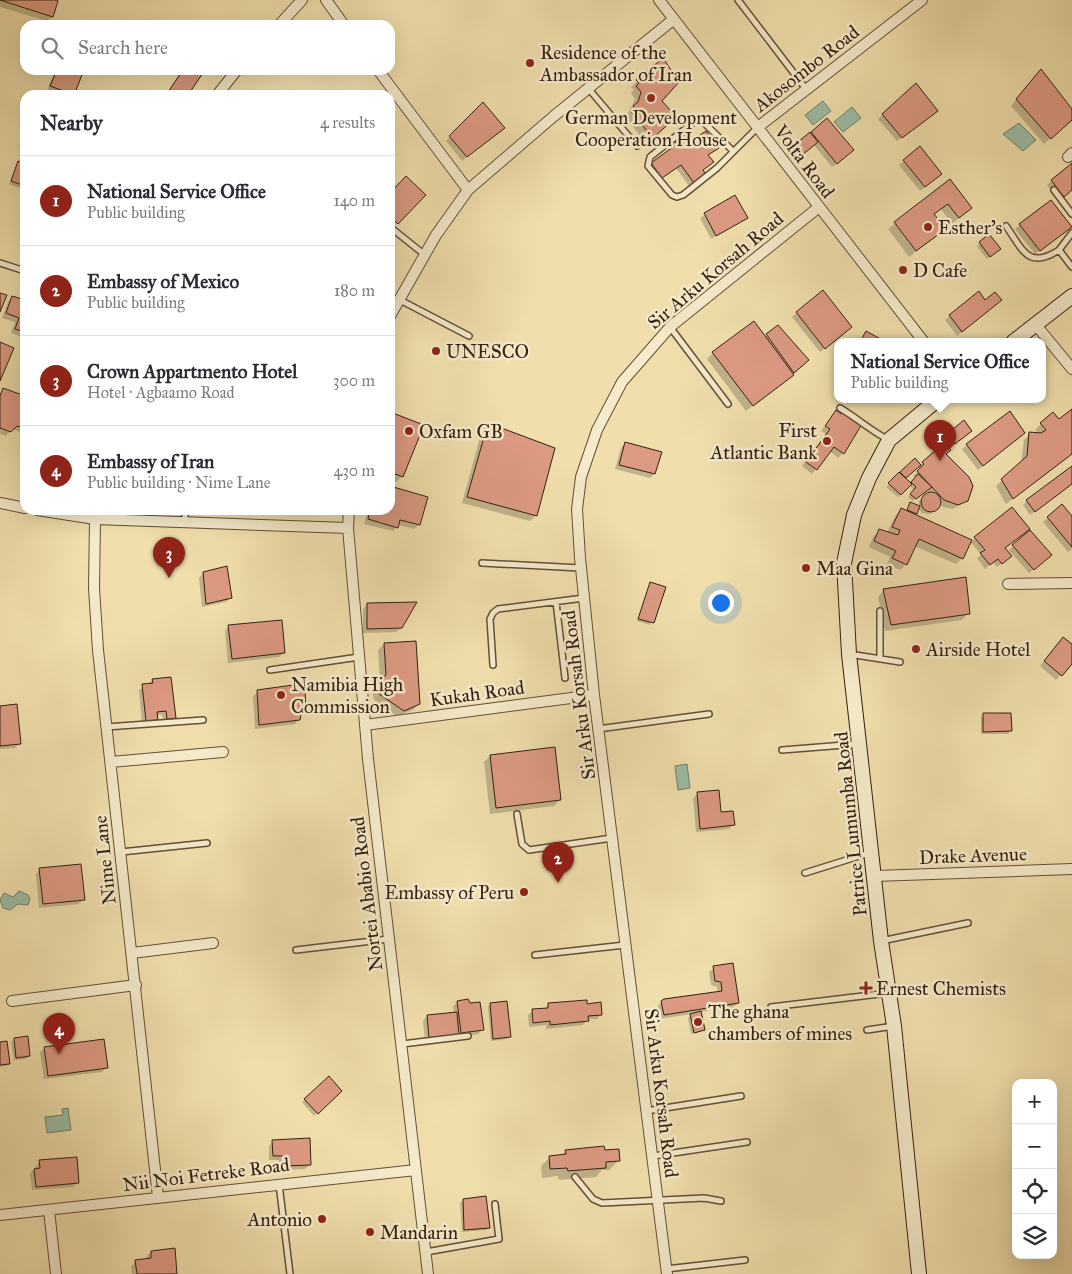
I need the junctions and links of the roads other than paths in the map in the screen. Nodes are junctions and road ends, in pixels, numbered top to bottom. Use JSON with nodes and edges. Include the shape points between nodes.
{"nodes":[{"id":1,"x":302,"y":0,"type":"edge"},
{"id":2,"x":326,"y":0,"type":"edge"},
{"id":3,"x":659,"y":0,"type":"edge"},
{"id":4,"x":738,"y":0,"type":"edge"},
{"id":5,"x":922,"y":0,"type":"edge"},
{"id":6,"x":674,"y":19,"type":"junction"},
{"id":7,"x":284,"y":20,"type":"edge"},
{"id":8,"x":340,"y":20,"type":"edge"},
{"id":9,"x":233,"y":75,"type":"edge"},
{"id":10,"x":382,"y":75,"type":"edge"},
{"id":11,"x":588,"y":88,"type":"junction"},
{"id":12,"x":221,"y":90,"type":"edge"},
{"id":13,"x":393,"y":90,"type":"edge"},
{"id":14,"x":806,"y":90,"type":"junction"},
{"id":15,"x":395,"y":93,"type":"edge"},
{"id":16,"x":758,"y":127,"type":"junction"},
{"id":17,"x":637,"y":146,"type":"dead end"},
{"id":18,"x":733,"y":151,"type":"junction"},
{"id":19,"x":468,"y":190,"type":"junction"},
{"id":20,"x":1054,"y":190,"type":"dead end"},
{"id":21,"x":819,"y":207,"type":"junction"},
{"id":22,"x":1072,"y":214,"type":"edge"},
{"id":23,"x":1006,"y":226,"type":"dead end"},
{"id":24,"x":395,"y":231,"type":"edge"},
{"id":25,"x":1072,"y":233,"type":"edge"},
{"id":26,"x":1059,"y":250,"type":"junction"},
{"id":27,"x":425,"y":255,"type":"junction"},
{"id":28,"x":0,"y":263,"type":"edge"},
{"id":29,"x":1072,"y":267,"type":"edge"},
{"id":30,"x":20,"y":269,"type":"edge"},
{"id":31,"x":1072,"y":296,"type":"edge"},
{"id":32,"x":400,"y":300,"type":"junction"},
{"id":33,"x":395,"y":308,"type":"edge"},
{"id":34,"x":1036,"y":325,"type":"junction"},
{"id":35,"x":670,"y":327,"type":"junction"},
{"id":36,"x":469,"y":336,"type":"dead end"},
{"id":37,"x":921,"y":338,"type":"edge"},
{"id":38,"x":1018,"y":338,"type":"edge"},
{"id":39,"x":1072,"y":369,"type":"edge"},
{"id":40,"x":933,"y":403,"type":"edge"},
{"id":41,"x":728,"y":404,"type":"dead end"},
{"id":42,"x":840,"y":408,"type":"dead end"},
{"id":43,"x":889,"y":440,"type":"junction"},
{"id":44,"x":0,"y":503,"type":"edge"},
{"id":45,"x":20,"y":507,"type":"edge"},
{"id":46,"x":70,"y":515,"type":"edge"},
{"id":47,"x":185,"y":515,"type":"edge"},
{"id":48,"x":348,"y":515,"type":"edge"},
{"id":49,"x":95,"y":519,"type":"junction"},
{"id":50,"x":185,"y":522,"type":"junction"},
{"id":51,"x":348,"y":528,"type":"junction"},
{"id":52,"x":482,"y":563,"type":"dead end"},
{"id":53,"x":581,"y":568,"type":"junction"},
{"id":54,"x":1072,"y":583,"type":"edge"},
{"id":55,"x":1008,"y":584,"type":"dead end"},
{"id":56,"x":584,"y":598,"type":"junction"},
{"id":57,"x":556,"y":602,"type":"junction"},
{"id":58,"x":880,"y":611,"type":"dead end"},
{"id":59,"x":849,"y":654,"type":"junction"},
{"id":60,"x":359,"y":657,"type":"junction"},
{"id":61,"x":880,"y":658,"type":"junction"},
{"id":62,"x":900,"y":662,"type":"dead end"},
{"id":63,"x":493,"y":666,"type":"dead end"},
{"id":64,"x":270,"y":670,"type":"dead end"},
{"id":65,"x":565,"y":678,"type":"dead end"},
{"id":66,"x":594,"y":695,"type":"junction"},
{"id":67,"x":709,"y":714,"type":"dead end"},
{"id":68,"x":203,"y":720,"type":"dead end"},
{"id":69,"x":365,"y":725,"type":"junction"},
{"id":70,"x":106,"y":727,"type":"junction"},
{"id":71,"x":598,"y":729,"type":"junction"},
{"id":72,"x":860,"y":743,"type":"junction"},
{"id":73,"x":782,"y":750,"type":"dead end"},
{"id":74,"x":223,"y":752,"type":"dead end"},
{"id":75,"x":111,"y":762,"type":"junction"},
{"id":76,"x":517,"y":814,"type":"dead end"},
{"id":77,"x":612,"y":838,"type":"junction"},
{"id":78,"x":207,"y":843,"type":"dead end"},
{"id":79,"x":121,"y":852,"type":"junction"},
{"id":80,"x":872,"y":852,"type":"junction"},
{"id":81,"x":1072,"y":869,"type":"edge"},
{"id":82,"x":805,"y":872,"type":"dead end"},
{"id":83,"x":875,"y":876,"type":"junction"},
{"id":84,"x":968,"y":923,"type":"dead end"},
{"id":85,"x":389,"y":939,"type":"junction"},
{"id":86,"x":881,"y":941,"type":"junction"},
{"id":87,"x":213,"y":943,"type":"dead end"},
{"id":88,"x":626,"y":945,"type":"junction"},
{"id":89,"x":296,"y":950,"type":"dead end"},
{"id":90,"x":132,"y":953,"type":"junction"},
{"id":91,"x":535,"y":955,"type":"dead end"},
{"id":92,"x":136,"y":985,"type":"junction"},
{"id":93,"x":889,"y":993,"type":"junction"},
{"id":94,"x":12,"y":1001,"type":"dead end"},
{"id":95,"x":772,"y":1007,"type":"dead end"},
{"id":96,"x":894,"y":1026,"type":"junction"},
{"id":97,"x":867,"y":1030,"type":"dead end"},
{"id":98,"x":468,"y":1036,"type":"dead end"},
{"id":99,"x":401,"y":1044,"type":"junction"},
{"id":100,"x":741,"y":1096,"type":"dead end"},
{"id":101,"x":646,"y":1111,"type":"junction"},
{"id":102,"x":747,"y":1142,"type":"dead end"},
{"id":103,"x":652,"y":1156,"type":"junction"},
{"id":104,"x":416,"y":1170,"type":"junction"},
{"id":105,"x":576,"y":1177,"type":"dead end"},
{"id":106,"x":279,"y":1183,"type":"junction"},
{"id":107,"x":158,"y":1197,"type":"junction"},
{"id":108,"x":721,"y":1201,"type":"dead end"},
{"id":109,"x":658,"y":1202,"type":"junction"},
{"id":110,"x":495,"y":1204,"type":"dead end"},
{"id":111,"x":49,"y":1210,"type":"junction"},
{"id":112,"x":0,"y":1215,"type":"edge"},
{"id":113,"x":425,"y":1252,"type":"junction"},
{"id":114,"x":746,"y":1260,"type":"dead end"},
{"id":115,"x":667,"y":1272,"type":"edge"},
{"id":116,"x":56,"y":1274,"type":"edge"},
{"id":117,"x":290,"y":1274,"type":"edge"},
{"id":118,"x":428,"y":1274,"type":"edge"},
{"id":119,"x":918,"y":1274,"type":"edge"}],
"edges":[{"from":1,"to":7,"type":"street"},
{"from":2,"to":8,"type":"street"},
{"from":3,"to":6,"type":"street","name":"Volta Road"},
{"from":4,"to":14,"type":"lane"},
{"from":5,"to":14,"type":"street","name":"Akosombo Road"},
{"from":6,"to":11,"type":"street"},
{"from":6,"to":16,"type":"street","name":"Volta Road"},
{"from":9,"to":12,"type":"street"},
{"from":10,"to":13,"type":"street"},
{"from":11,"to":17,"type":"lane"},
{"from":11,"to":19,"type":"street"},
{"from":14,"to":16,"type":"street","name":"Akosombo Road"},
{"from":15,"to":19,"type":"street"},
{"from":16,"to":18,"type":"lane"},
{"from":16,"to":21,"type":"street","name":"Volta Road"},
{"from":18,"to":18,"type":"lane","via":[[700,118],[650,157],[648,166],[672,195],[683,195]]},
{"from":19,"to":27,"type":"street"},
{"from":20,"to":22,"type":"lane"},
{"from":21,"to":35,"type":"street","name":"Sir Arku Korsah Road"},
{"from":21,"to":37,"type":"street","name":"Volta Road"},
{"from":23,"to":26,"type":"lane","via":[[1026,254],[1035,260],[1044,260]]},
{"from":24,"to":27,"type":"lane"},
{"from":25,"to":26,"type":"lane"},
{"from":26,"to":29,"type":"lane"},
{"from":27,"to":32,"type":"street"},
{"from":28,"to":30,"type":"lane"},
{"from":31,"to":34,"type":"street"},
{"from":32,"to":33,"type":"street"},
{"from":32,"to":36,"type":"lane"},
{"from":34,"to":38,"type":"street"},
{"from":34,"to":39,"type":"street"},
{"from":35,"to":41,"type":"lane"},
{"from":35,"to":53,"type":"street","name":"Sir Arku Korsah Road","via":[[622,382],[597,430],[581,477],[577,509]]},
{"from":40,"to":43,"type":"street","name":"Patrice Lumumba Road"},
{"from":42,"to":43,"type":"lane"},
{"from":43,"to":59,"type":"street","name":"Patrice Lumumba Road","via":[[854,514],[844,563]]},
{"from":44,"to":45,"type":"street"},
{"from":46,"to":49,"type":"street"},
{"from":47,"to":50,"type":"lane"},
{"from":48,"to":51,"type":"street","name":"Nortei Ababio Road"},
{"from":49,"to":50,"type":"street"},
{"from":49,"to":70,"type":"street","name":"Nime Lane","via":[[94,596]]},
{"from":50,"to":51,"type":"street"},
{"from":51,"to":60,"type":"street","name":"Nortei Ababio Road"},
{"from":52,"to":53,"type":"lane"},
{"from":53,"to":56,"type":"street","name":"Sir Arku Korsah Road"},
{"from":54,"to":55,"type":"street"},
{"from":56,"to":57,"type":"lane"},
{"from":56,"to":66,"type":"street","name":"Sir Arku Korsah Road"},
{"from":57,"to":63,"type":"lane","via":[[493,613],[490,619]]},
{"from":57,"to":65,"type":"lane"},
{"from":58,"to":61,"type":"lane"},
{"from":59,"to":61,"type":"lane"},
{"from":59,"to":72,"type":"street","name":"Patrice Lumumba Road"},
{"from":60,"to":64,"type":"lane"},
{"from":60,"to":69,"type":"street","name":"Nortei Ababio Road"},
{"from":61,"to":62,"type":"lane"},
{"from":66,"to":69,"type":"street","name":"Kukah Road"},
{"from":66,"to":71,"type":"street","name":"Sir Arku Korsah Road"},
{"from":67,"to":71,"type":"lane"},
{"from":68,"to":70,"type":"lane"},
{"from":69,"to":85,"type":"street","name":"Nortei Ababio Road"},
{"from":70,"to":75,"type":"street","name":"Nime Lane"},
{"from":71,"to":77,"type":"street","name":"Sir Arku Korsah Road"},
{"from":72,"to":73,"type":"lane"},
{"from":72,"to":80,"type":"street","name":"Patrice Lumumba Road"},
{"from":74,"to":75,"type":"street"},
{"from":75,"to":79,"type":"street","name":"Nime Lane"},
{"from":76,"to":77,"type":"lane","via":[[522,844],[529,850]]},
{"from":77,"to":88,"type":"street","name":"Sir Arku Korsah Road"},
{"from":78,"to":79,"type":"lane"},
{"from":79,"to":90,"type":"street","name":"Nime Lane"},
{"from":80,"to":82,"type":"lane"},
{"from":80,"to":83,"type":"street","name":"Patrice Lumumba Road"},
{"from":81,"to":83,"type":"street","name":"Drake Avenue"},
{"from":83,"to":86,"type":"street","name":"Patrice Lumumba Road"},
{"from":84,"to":86,"type":"lane"},
{"from":85,"to":89,"type":"lane"},
{"from":85,"to":99,"type":"street","name":"Nortei Ababio Road"},
{"from":86,"to":93,"type":"street","name":"Patrice Lumumba Road"},
{"from":87,"to":90,"type":"street"},
{"from":88,"to":91,"type":"lane"},
{"from":88,"to":101,"type":"street","name":"Sir Arku Korsah Road"},
{"from":90,"to":92,"type":"street","name":"Nime Lane"},
{"from":92,"to":94,"type":"street"},
{"from":92,"to":107,"type":"street","name":"Nime Lane"},
{"from":93,"to":95,"type":"lane"},
{"from":93,"to":96,"type":"street","name":"Patrice Lumumba Road"},
{"from":96,"to":97,"type":"lane"},
{"from":96,"to":119,"type":"street","name":"Patrice Lumumba Road"},
{"from":98,"to":99,"type":"lane"},
{"from":99,"to":104,"type":"street","name":"Nortei Ababio Road"},
{"from":100,"to":101,"type":"lane"},
{"from":101,"to":103,"type":"street","name":"Sir Arku Korsah Road"},
{"from":102,"to":103,"type":"lane"},
{"from":103,"to":109,"type":"street","name":"Sir Arku Korsah Road"},
{"from":104,"to":106,"type":"street","name":"Nii Noi Fetreke Road"},
{"from":104,"to":113,"type":"street","name":"Nortei Ababio Road"},
{"from":105,"to":109,"type":"lane","via":[[593,1199],[602,1203]]},
{"from":106,"to":107,"type":"street","name":"Nii Noi Fetreke Road"},
{"from":106,"to":117,"type":"lane"},
{"from":107,"to":111,"type":"street","name":"Nii Noi Fetreke Road"},
{"from":108,"to":109,"type":"lane","via":[[704,1198]]},
{"from":109,"to":115,"type":"street","name":"Sir Arku Korsah Road"},
{"from":110,"to":113,"type":"lane","via":[[499,1239]]},
{"from":111,"to":112,"type":"street","name":"Nii Noi Fetreke Road"},
{"from":111,"to":116,"type":"street"},
{"from":113,"to":118,"type":"street","name":"Nortei Ababio Road"},
{"from":114,"to":115,"type":"lane"}]}
